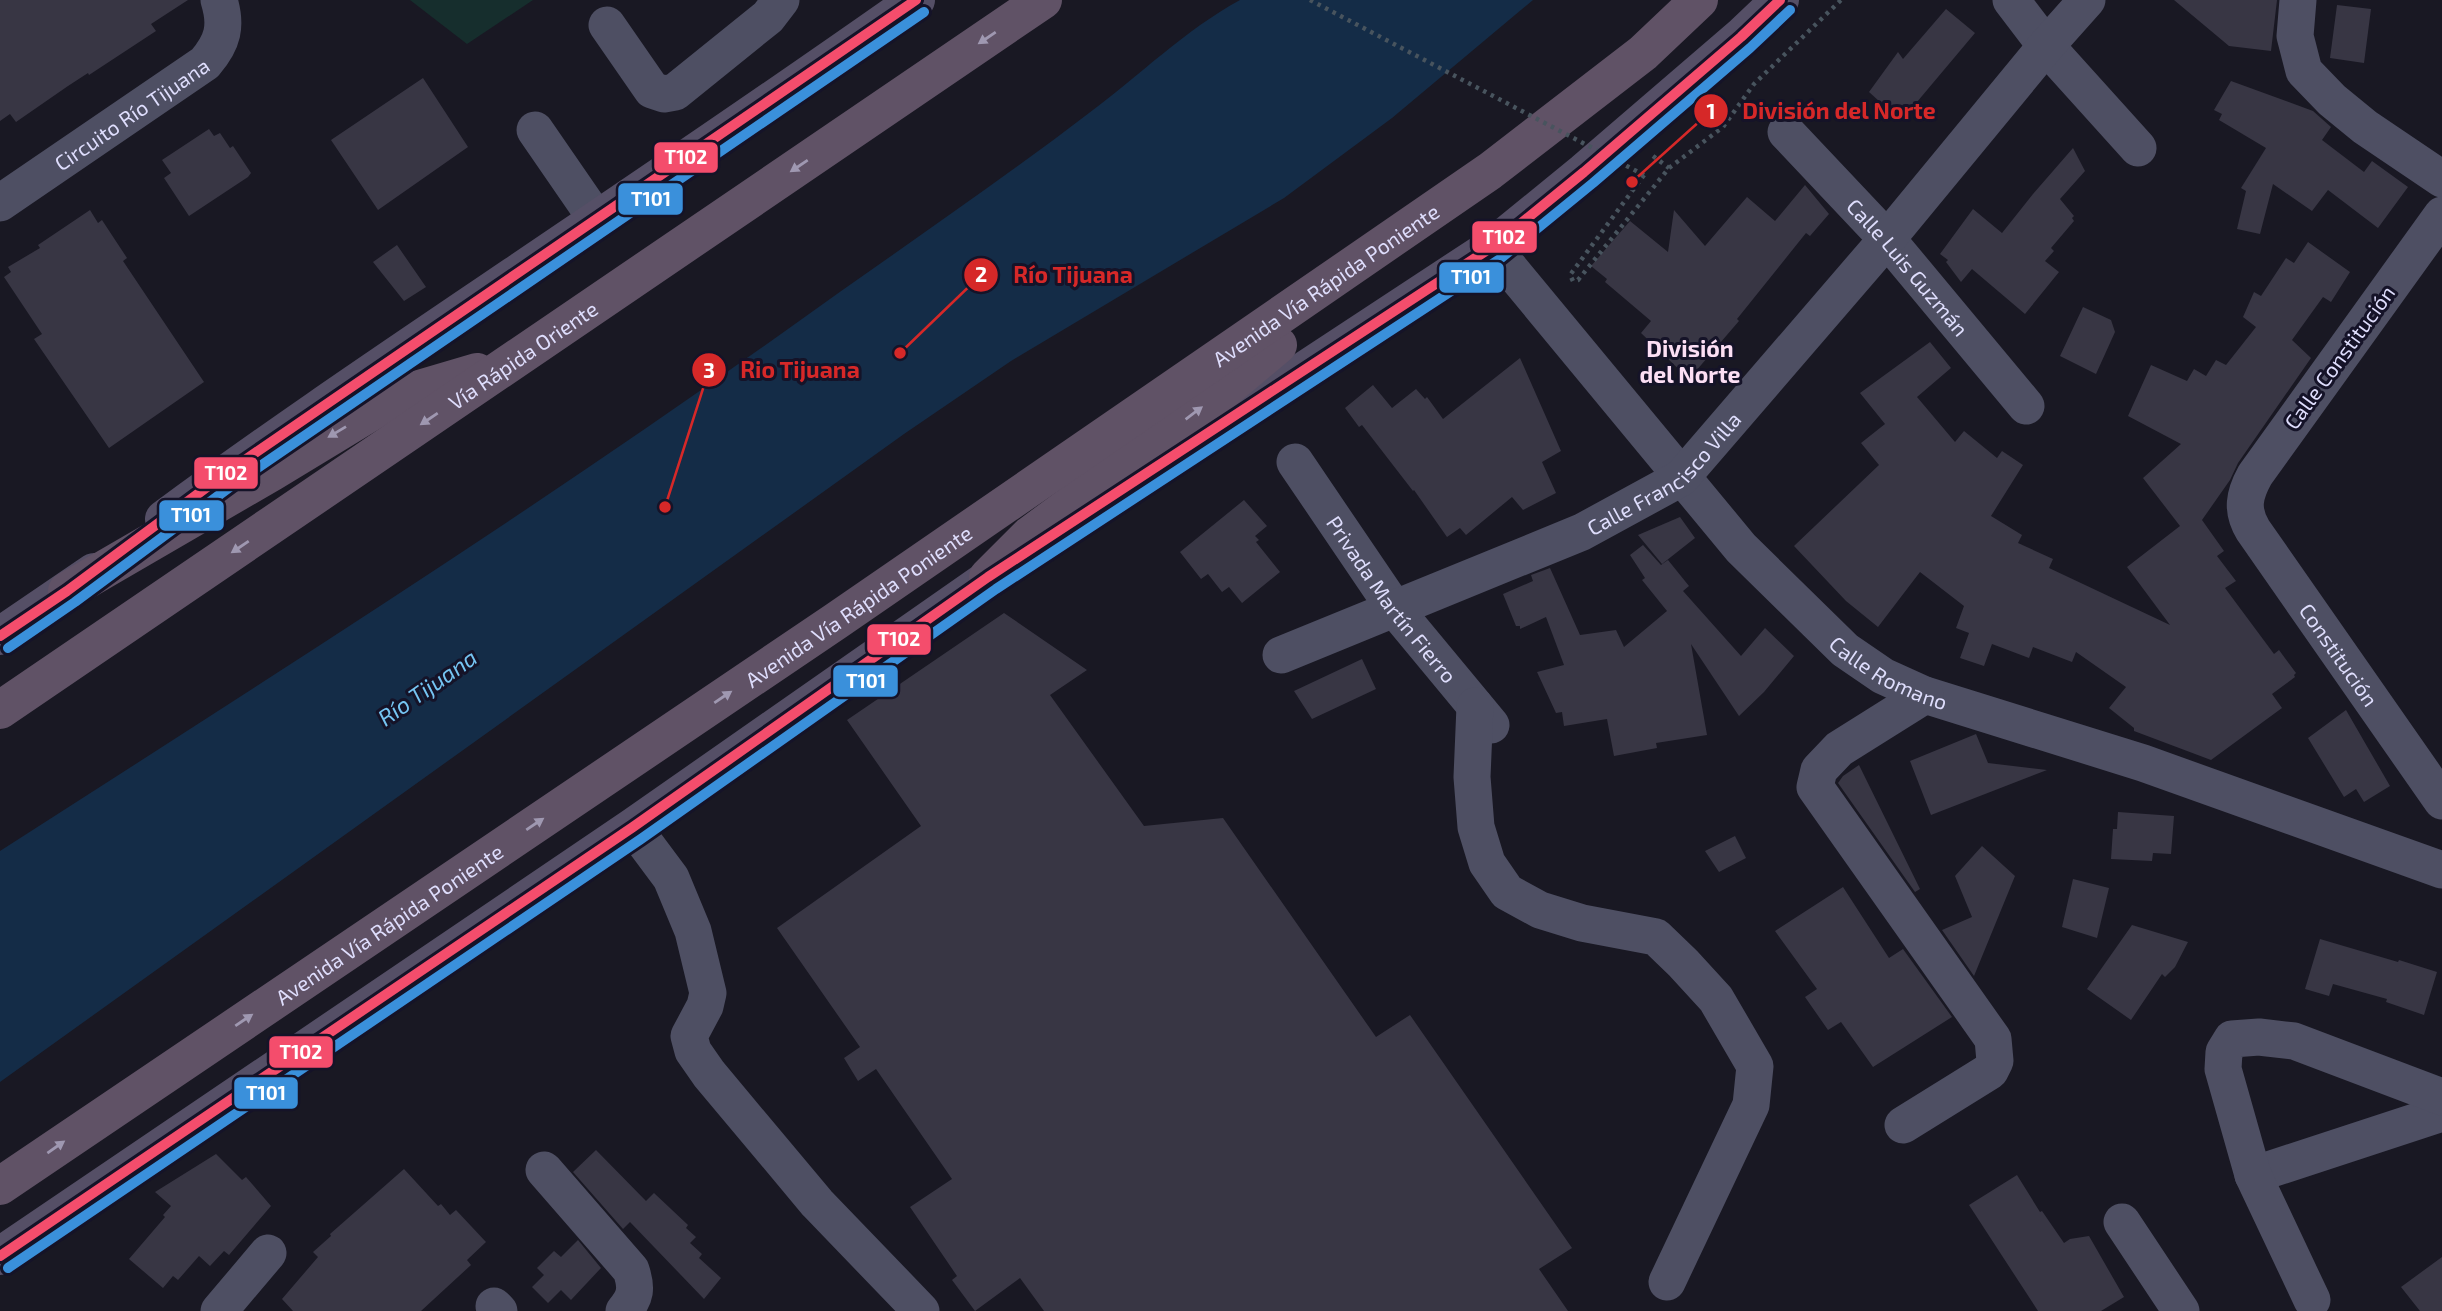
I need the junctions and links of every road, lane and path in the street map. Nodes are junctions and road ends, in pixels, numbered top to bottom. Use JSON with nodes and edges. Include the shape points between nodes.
{"nodes":[{"id":1,"x":219,"y":0,"type":"edge"},
{"id":2,"x":781,"y":0,"type":"edge"},
{"id":3,"x":1043,"y":0,"type":"edge"},
{"id":4,"x":1310,"y":0,"type":"edge"},
{"id":5,"x":1699,"y":0,"type":"edge"},
{"id":6,"x":1780,"y":0,"type":"edge"},
{"id":7,"x":1841,"y":0,"type":"edge"},
{"id":8,"x":2011,"y":0,"type":"edge"},
{"id":9,"x":2087,"y":0,"type":"edge"},
{"id":10,"x":2298,"y":0,"type":"edge"},
{"id":11,"x":897,"y":8,"type":"edge"},
{"id":12,"x":607,"y":25,"type":"dead end"},
{"id":13,"x":2046,"y":46,"type":"junction"},
{"id":14,"x":535,"y":130,"type":"dead end"},
{"id":15,"x":1786,"y":132,"type":"dead end"},
{"id":16,"x":2138,"y":148,"type":"dead end"},
{"id":17,"x":2442,"y":179,"type":"edge"},
{"id":18,"x":0,"y":203,"type":"edge"},
{"id":19,"x":2442,"y":215,"type":"edge"},
{"id":20,"x":597,"y":220,"type":"junction"},
{"id":21,"x":1887,"y":239,"type":"junction"},
{"id":22,"x":1492,"y":247,"type":"junction"},
{"id":23,"x":1334,"y":281,"type":"junction"},
{"id":24,"x":513,"y":361,"type":"junction"},
{"id":25,"x":2026,"y":406,"type":"dead end"},
{"id":26,"x":1295,"y":463,"type":"dead end"},
{"id":27,"x":1681,"y":478,"type":"junction"},
{"id":28,"x":2244,"y":504,"type":"joint"},
{"id":29,"x":988,"y":577,"type":"junction"},
{"id":30,"x":68,"y":591,"type":"junction"},
{"id":31,"x":1394,"y":608,"type":"junction"},
{"id":32,"x":0,"y":636,"type":"edge"},
{"id":33,"x":1281,"y":654,"type":"dead end"},
{"id":34,"x":1925,"y":695,"type":"junction"},
{"id":35,"x":0,"y":710,"type":"edge"},
{"id":36,"x":2442,"y":801,"type":"edge"},
{"id":37,"x":633,"y":827,"type":"junction"},
{"id":38,"x":2442,"y":870,"type":"edge"},
{"id":39,"x":2442,"y":1097,"type":"edge"},
{"id":40,"x":2442,"y":1114,"type":"edge"},
{"id":41,"x":1903,"y":1125,"type":"dead end"},
{"id":42,"x":544,"y":1170,"type":"dead end"},
{"id":43,"x":2253,"y":1175,"type":"junction"},
{"id":44,"x":0,"y":1186,"type":"edge"},
{"id":45,"x":2122,"y":1222,"type":"dead end"},
{"id":46,"x":268,"y":1253,"type":"dead end"},
{"id":47,"x":0,"y":1256,"type":"edge"},
{"id":48,"x":1667,"y":1282,"type":"dead end"},
{"id":49,"x":2312,"y":1300,"type":"dead end"},
{"id":50,"x":219,"y":1311,"type":"edge"},
{"id":51,"x":624,"y":1311,"type":"edge"},
{"id":52,"x":921,"y":1311,"type":"edge"},
{"id":53,"x":2181,"y":1311,"type":"edge"}],
"edges":[{"from":1,"to":18,"type":"street","name":"Circuito Río Tijuana","via":[[225,26],[217,50],[205,63]]},
{"from":2,"to":12,"type":"street","via":[[768,18],[675,92],[664,94],[652,90]]},
{"from":3,"to":24,"type":"highway","name":"Vía Rápida Oriente","one_way":true},
{"from":4,"to":7,"type":"path","bridge":true,"via":[[1644,175],[1570,275],[1573,281],[1669,168],[1723,127],[1754,84]]},
{"from":5,"to":23,"type":"highway","name":"Avenida Vía Rápida Poniente","via":[[1643,53],[1490,172]]},
{"from":6,"to":22,"type":"main road"},
{"from":8,"to":13,"type":"street"},
{"from":9,"to":13,"type":"street","name":"Calle Francisco Villa"},
{"from":10,"to":17,"type":"street","via":[[2295,36],[2304,71],[2365,127]]},
{"from":11,"to":20,"type":"main road"},
{"from":13,"to":16,"type":"street"},
{"from":13,"to":21,"type":"street","name":"Calle Francisco Villa"},
{"from":14,"to":20,"type":"street"},
{"from":15,"to":21,"type":"street","name":"Calle Luis Guzmán"},
{"from":19,"to":28,"type":"street","name":"Calle Constitución","via":[[2255,475]]},
{"from":20,"to":30,"type":"main road","via":[[226,473]]},
{"from":21,"to":25,"type":"street","name":"Calle Luis Guzmán"},
{"from":21,"to":27,"type":"street","name":"Calle Francisco Villa"},
{"from":22,"to":27,"type":"street","name":"Calle Romano"},
{"from":22,"to":29,"type":"main road"},
{"from":29,"to":23,"type":"highway","one_way":true,"via":[[1030,536],[1262,359],[1298,326]]},
{"from":44,"to":23,"type":"highway","name":"Avenida Vía Rápida Poniente","one_way":true},
{"from":24,"to":30,"type":"highway","one_way":true,"via":[[399,395]]},
{"from":24,"to":35,"type":"highway","name":"Vía Rápida Oriente","one_way":true},
{"from":26,"to":31,"type":"street","name":"Privada Martín Fierro"},
{"from":27,"to":31,"type":"street","name":"Calle Francisco Villa","via":[[1582,532]]},
{"from":27,"to":34,"type":"street","name":"Calle Romano","via":[[1741,548],[1845,650],[1882,676]]},
{"from":28,"to":36,"type":"street","name":"Constitución","via":[[2253,530]]},
{"from":29,"to":37,"type":"main road"},
{"from":30,"to":32,"type":"main road"},
{"from":31,"to":33,"type":"street","name":"Calle Francisco Villa"},
{"from":31,"to":48,"type":"street","name":"Privada Martín Fierro","via":[[1484,718],[1472,777],[1476,827],[1487,863],[1507,892],[1572,920],[1656,937],[1716,999],[1755,1066],[1751,1105]]},
{"from":34,"to":38,"type":"street","name":"Calle Romano","via":[[2143,763]]},
{"from":34,"to":41,"type":"street","via":[[1839,749],[1819,771],[1815,787],[1993,1039],[1995,1061],[1990,1071]]},
{"from":37,"to":47,"type":"main road"},
{"from":37,"to":52,"type":"street","via":[[671,878],[693,931],[708,993],[689,1036],[693,1051],[817,1203]]},
{"from":39,"to":43,"type":"street","via":[[2294,1041],[2232,1040],[2224,1052],[2223,1069]]},
{"from":40,"to":43,"type":"street"},
{"from":42,"to":51,"type":"street","via":[[631,1270],[636,1285],[633,1300]]},
{"from":43,"to":49,"type":"street"},
{"from":45,"to":53,"type":"street"},
{"from":46,"to":50,"type":"street"}]}
